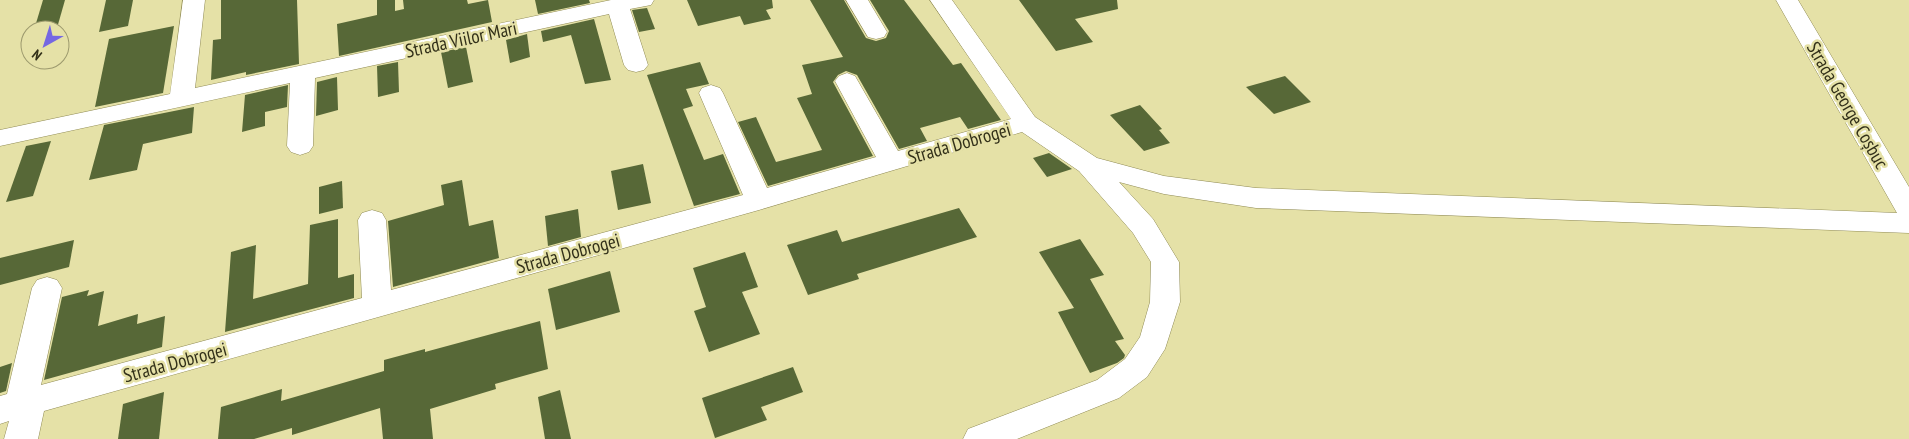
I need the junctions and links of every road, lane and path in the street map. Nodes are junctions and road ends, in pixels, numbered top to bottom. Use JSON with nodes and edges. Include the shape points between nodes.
{"nodes":[{"id":1,"x":194,"y":0,"type":"edge"},
{"id":2,"x":643,"y":0,"type":"edge"},
{"id":3,"x":857,"y":0,"type":"edge"},
{"id":4,"x":941,"y":0,"type":"edge"},
{"id":5,"x":1788,"y":0,"type":"edge"},
{"id":6,"x":618,"y":5,"type":"junction"},
{"id":7,"x":876,"y":32,"type":"dead end"},
{"id":8,"x":636,"y":65,"type":"dead end"},
{"id":9,"x":303,"y":72,"type":"junction"},
{"id":10,"x":847,"y":81,"type":"dead end"},
{"id":11,"x":711,"y":93,"type":"dead end"},
{"id":12,"x":181,"y":99,"type":"junction"},
{"id":13,"x":1026,"y":123,"type":"junction"},
{"id":14,"x":0,"y":138,"type":"edge"},
{"id":15,"x":300,"y":146,"type":"dead end"},
{"id":16,"x":891,"y":162,"type":"junction"},
{"id":17,"x":1088,"y":165,"type":"junction"},
{"id":18,"x":759,"y":200,"type":"junction"},
{"id":19,"x":1909,"y":210,"type":"edge"},
{"id":20,"x":372,"y":220,"type":"dead end"},
{"id":21,"x":1909,"y":223,"type":"edge"},
{"id":22,"x":47,"y":288,"type":"dead end"},
{"id":23,"x":377,"y":306,"type":"junction"},
{"id":24,"x":17,"y":406,"type":"edge"},
{"id":25,"x":989,"y":437,"type":"edge"},
{"id":26,"x":21,"y":439,"type":"edge"}],
"edges":[{"from":1,"to":12,"type":"street"},
{"from":2,"to":6,"type":"street","name":"Strada Viilor Mari"},
{"from":3,"to":7,"type":"street"},
{"from":4,"to":13,"type":"street","name":"Strada Dobrogei"},
{"from":5,"to":19,"type":"street","name":"Strada George Coșbuc"},
{"from":6,"to":8,"type":"street"},
{"from":6,"to":9,"type":"street","name":"Strada Viilor Mari"},
{"from":9,"to":12,"type":"street","name":"Strada Viilor Mari"},
{"from":9,"to":15,"type":"street"},
{"from":10,"to":16,"type":"street","name":"Strada Dobrogei"},
{"from":11,"to":18,"type":"street"},
{"from":12,"to":14,"type":"street","name":"Strada Viilor Mari"},
{"from":13,"to":16,"type":"street","name":"Strada Dobrogei"},
{"from":13,"to":17,"type":"street","name":"Strada Dobrogei"},
{"from":16,"to":18,"type":"street","name":"Strada Dobrogei"},
{"from":17,"to":21,"type":"street","via":[[1164,185],[1256,198]]},
{"from":17,"to":25,"type":"street","name":"Strada Dobrogei","via":[[1143,226],[1165,262],[1165,302],[1154,340],[1136,368],[1108,389]]},
{"from":18,"to":23,"type":"street","name":"Strada Dobrogei"},
{"from":20,"to":23,"type":"street"},
{"from":22,"to":24,"type":"street"},
{"from":23,"to":24,"type":"street","name":"Strada Dobrogei"},
{"from":24,"to":26,"type":"street"}]}
